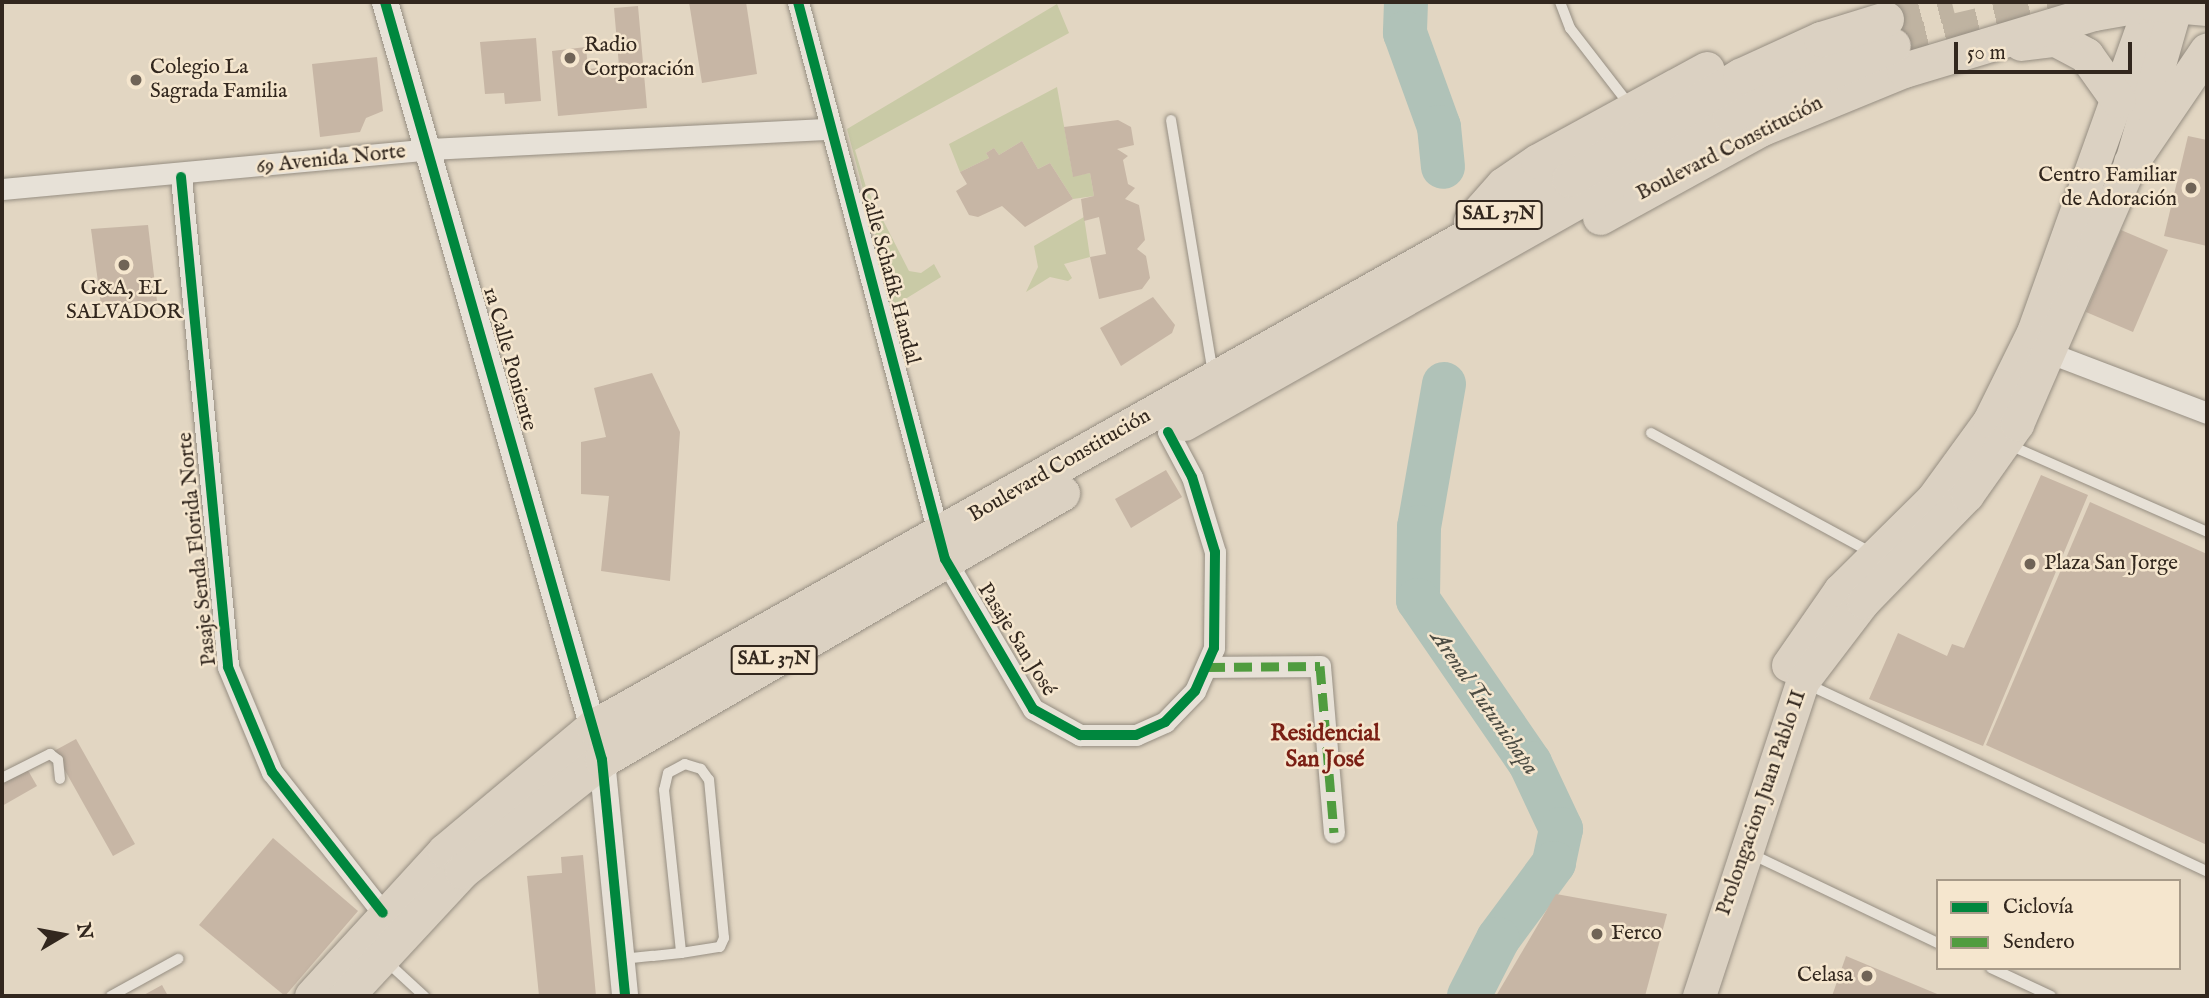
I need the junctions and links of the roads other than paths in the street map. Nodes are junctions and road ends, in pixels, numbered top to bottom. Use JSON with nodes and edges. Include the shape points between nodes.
{"nodes":[{"id":1,"x":385,"y":2,"type":"edge"},
{"id":2,"x":798,"y":2,"type":"edge"},
{"id":3,"x":1560,"y":2,"type":"edge"},
{"id":4,"x":2173,"y":4,"type":"edge"},
{"id":5,"x":1881,"y":22,"type":"edge"},
{"id":6,"x":1962,"y":50,"type":"junction"},
{"id":7,"x":2207,"y":50,"type":"edge"},
{"id":8,"x":2118,"y":100,"type":"junction"},
{"id":9,"x":1633,"y":109,"type":"junction"},
{"id":10,"x":1171,"y":120,"type":"dead end"},
{"id":11,"x":829,"y":130,"type":"junction"},
{"id":12,"x":430,"y":149,"type":"junction"},
{"id":13,"x":2131,"y":162,"type":"junction"},
{"id":14,"x":181,"y":177,"type":"junction"},
{"id":15,"x":2,"y":189,"type":"edge"},
{"id":16,"x":1462,"y":251,"type":"junction"},
{"id":17,"x":2050,"y":353,"type":"junction"},
{"id":18,"x":1214,"y":379,"type":"junction"},
{"id":19,"x":2207,"y":413,"type":"edge"},
{"id":20,"x":1168,"y":432,"type":"junction"},
{"id":21,"x":1651,"y":433,"type":"dead end"},
{"id":22,"x":2004,"y":443,"type":"junction"},
{"id":23,"x":2207,"y":532,"type":"edge"},
{"id":24,"x":942,"y":547,"type":"junction"},
{"id":25,"x":1873,"y":554,"type":"junction"},
{"id":26,"x":1208,"y":667,"type":"junction"},
{"id":27,"x":1802,"y":682,"type":"junction"},
{"id":28,"x":597,"y":744,"type":"junction"},
{"id":29,"x":2,"y":778,"type":"edge"},
{"id":30,"x":60,"y":779,"type":"dead end"},
{"id":31,"x":1334,"y":832,"type":"dead end"},
{"id":32,"x":1744,"y":851,"type":"junction"},
{"id":33,"x":2207,"y":871,"type":"edge"},
{"id":34,"x":383,"y":913,"type":"junction"},
{"id":35,"x":1936,"y":942,"type":"edge"},
{"id":36,"x":681,"y":953,"type":"junction"},
{"id":37,"x":381,"y":957,"type":"junction"},
{"id":38,"x":178,"y":959,"type":"dead end"},
{"id":39,"x":622,"y":959,"type":"junction"},
{"id":40,"x":1995,"y":970,"type":"edge"},
{"id":41,"x":111,"y":996,"type":"edge"},
{"id":42,"x":312,"y":996,"type":"edge"},
{"id":43,"x":346,"y":996,"type":"edge"},
{"id":44,"x":424,"y":996,"type":"edge"},
{"id":45,"x":625,"y":996,"type":"edge"},
{"id":46,"x":1676,"y":996,"type":"edge"},
{"id":47,"x":1699,"y":996,"type":"edge"},
{"id":48,"x":2050,"y":996,"type":"edge"}],
"edges":[{"from":1,"to":12,"type":"street","name":"1a Calle Poniente"},
{"from":2,"to":11,"type":"street","name":"Calle Schafik Handal"},
{"from":3,"to":9,"type":"lane","via":[[1570,28]]},
{"from":4,"to":6,"type":"highway","name":"Boulevard Constitución","number":"SAL 37N"},
{"from":4,"to":8,"type":"main road","name":"Prolongacion Juan Pablo II"},
{"from":4,"to":13,"type":"main road","name":"Prolongacion Juan Pablo II"},
{"from":5,"to":9,"type":"highway","name":"Boulevard Constitución","number":"SAL 37N","via":[[1743,49]]},
{"from":5,"to":16,"type":"highway","name":"Boulevard Constitución","number":"SAL 37N","via":[[1821,39],[1740,76]]},
{"from":6,"to":8,"type":"highway","via":[[2056,40],[2086,55]]},
{"from":6,"to":16,"type":"highway","name":"Boulevard Constitución","number":"SAL 37N","via":[[1811,105],[1560,237]]},
{"from":7,"to":13,"type":"highway"},
{"from":8,"to":25,"type":"main road","name":"Prolongacion Juan Pablo II","via":[[2033,332],[1989,421],[1933,498]]},
{"from":9,"to":16,"type":"highway","name":"Boulevard Constitución","number":"SAL 37N","via":[[1503,185]]},
{"from":10,"to":18,"type":"lane"},
{"from":11,"to":12,"type":"street","name":"69 Avenida Norte"},
{"from":11,"to":24,"type":"street","name":"Calle Schafik Handal"},
{"from":12,"to":14,"type":"street","name":"69 Avenida Norte"},
{"from":12,"to":28,"type":"street","name":"1a Calle Poniente"},
{"from":13,"to":17,"type":"main road","name":"Prolongacion Juan Pablo II"},
{"from":14,"to":15,"type":"street","name":"69 Avenida Norte"},
{"from":14,"to":34,"type":"street","name":"Pasaje Senda Florida Norte","via":[[228,667],[272,772]]},
{"from":16,"to":18,"type":"highway","name":"Boulevard Constitución","number":"SAL 37N"},
{"from":16,"to":20,"type":"highway","name":"Boulevard Constitución","number":"SAL 37N"},
{"from":17,"to":19,"type":"street"},
{"from":17,"to":22,"type":"main road","name":"Prolongacion Juan Pablo II"},
{"from":18,"to":24,"type":"highway","name":"Boulevard Constitución","number":"SAL 37N"},
{"from":20,"to":24,"type":"highway","name":"Boulevard Constitución","number":"SAL 37N"},
{"from":20,"to":26,"type":"street","name":"Pasaje San José","via":[[1192,477],[1215,552],[1219,603]]},
{"from":21,"to":25,"type":"lane"},
{"from":22,"to":23,"type":"lane"},
{"from":22,"to":27,"type":"main road","name":"Prolongacion Juan Pablo II","via":[[1967,495],[1863,602]]},
{"from":24,"to":26,"type":"street","name":"Pasaje San José","via":[[1034,709],[1080,735],[1150,731],[1189,700]]},
{"from":24,"to":28,"type":"highway","name":"Boulevard Constitución","number":"SAL 37N"},
{"from":25,"to":46,"type":"main road","name":"Prolongacion Juan Pablo II","via":[[1825,610],[1775,689]]},
{"from":26,"to":31,"type":"street","via":[[1320,666]]},
{"from":27,"to":32,"type":"main road","name":"Prolongacion Juan Pablo II"},
{"from":27,"to":33,"type":"lane"},
{"from":28,"to":34,"type":"highway","name":"Boulevard Constitución","number":"SAL 37N","via":[[504,796]]},
{"from":28,"to":37,"type":"highway","name":"Boulevard Constitución","number":"SAL 37N","via":[[462,871]]},
{"from":28,"to":39,"type":"street","name":"1a Calle Poniente"},
{"from":29,"to":30,"type":"lane","via":[[50,754],[58,760]]},
{"from":32,"to":35,"type":"lane"},
{"from":32,"to":47,"type":"main road","name":"Prolongacion Juan Pablo II"},
{"from":34,"to":42,"type":"highway","name":"Boulevard Constitución","number":"SAL 37N"},
{"from":36,"to":36,"type":"lane","via":[[720,947],[725,926],[709,780],[701,769],[685,764],[668,773],[664,790]]},
{"from":36,"to":39,"type":"lane"},
{"from":37,"to":43,"type":"highway","name":"Boulevard Constitución","number":"SAL 37N"},
{"from":37,"to":44,"type":"lane"},
{"from":38,"to":41,"type":"lane"},
{"from":39,"to":45,"type":"street","name":"1a Calle Poniente"},
{"from":40,"to":48,"type":"lane"}]}
